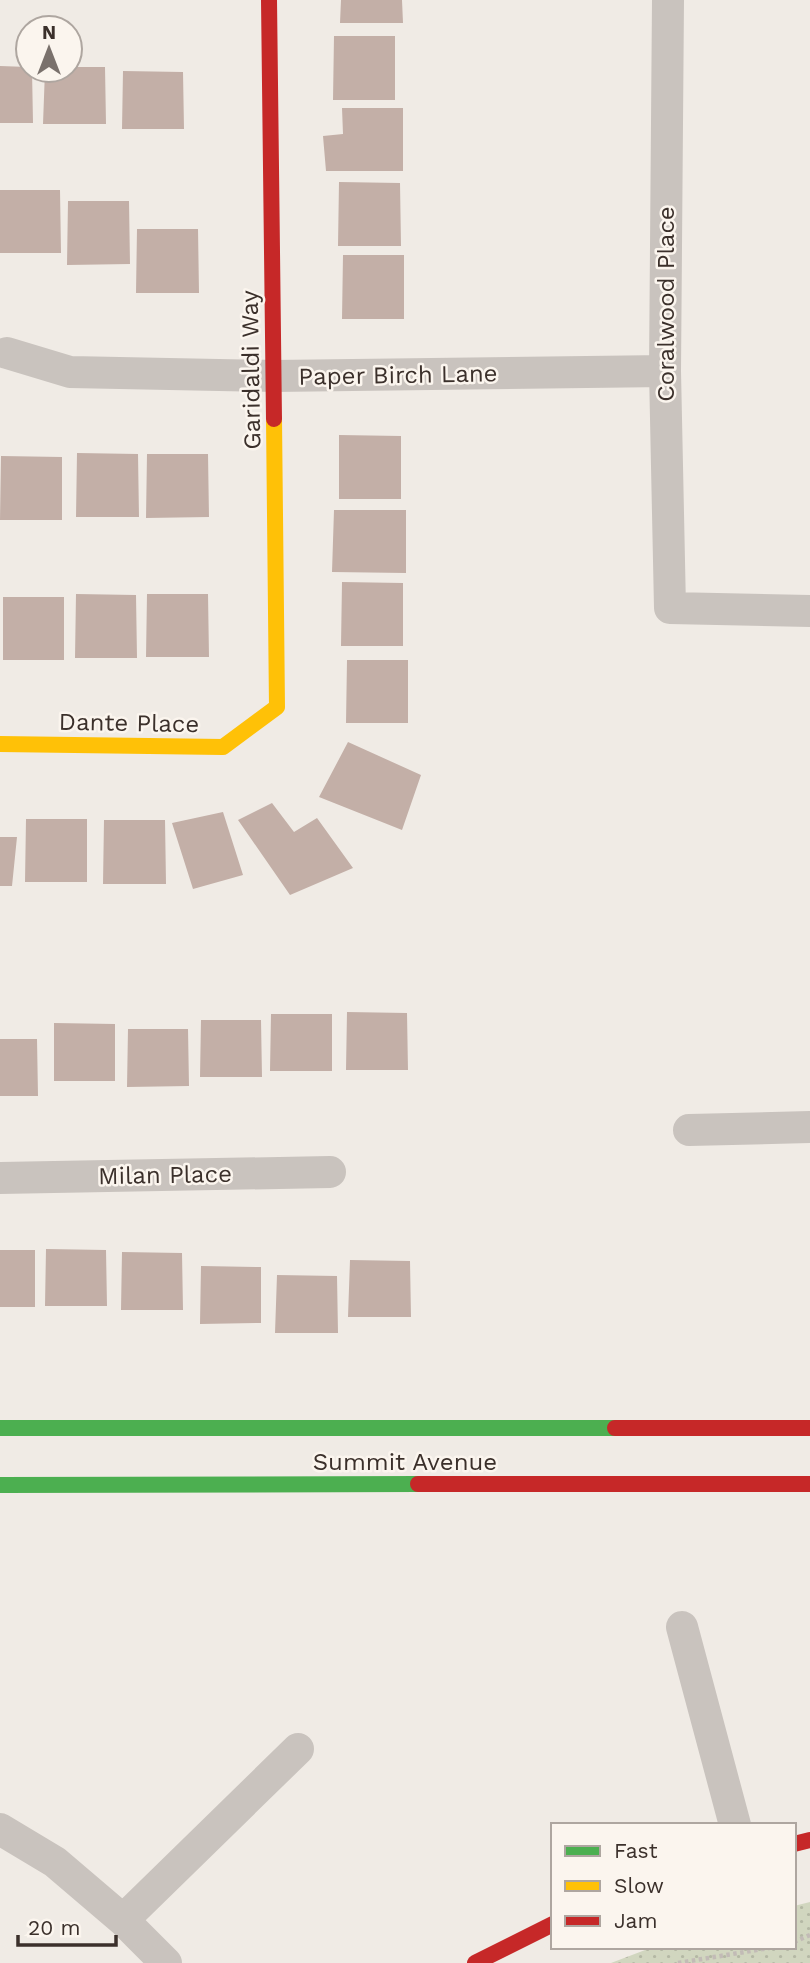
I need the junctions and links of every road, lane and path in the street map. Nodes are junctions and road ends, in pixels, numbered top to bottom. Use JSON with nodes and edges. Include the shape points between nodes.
{"nodes":[{"id":1,"x":269,"y":0,"type":"edge"},
{"id":2,"x":668,"y":0,"type":"edge"},
{"id":3,"x":8,"y":353,"type":"dead end"},
{"id":4,"x":665,"y":370,"type":"junction"},
{"id":5,"x":274,"y":376,"type":"junction"},
{"id":6,"x":810,"y":611,"type":"edge"},
{"id":7,"x":251,"y":727,"type":"joint"},
{"id":8,"x":0,"y":744,"type":"edge"},
{"id":9,"x":810,"y":1127,"type":"edge"},
{"id":10,"x":689,"y":1130,"type":"dead end"},
{"id":11,"x":330,"y":1172,"type":"dead end"},
{"id":12,"x":0,"y":1178,"type":"edge"},
{"id":13,"x":810,"y":1428,"type":"edge"},
{"id":14,"x":0,"y":1429,"type":"edge"},
{"id":15,"x":810,"y":1484,"type":"edge"},
{"id":16,"x":0,"y":1485,"type":"edge"},
{"id":17,"x":682,"y":1628,"type":"dead end"},
{"id":18,"x":298,"y":1749,"type":"dead end"},
{"id":19,"x":734,"y":1823,"type":"edge"},
{"id":20,"x":0,"y":1829,"type":"edge"},
{"id":21,"x":123,"y":1920,"type":"junction"},
{"id":22,"x":551,"y":1925,"type":"edge"},
{"id":23,"x":763,"y":1949,"type":"edge"},
{"id":24,"x":166,"y":1963,"type":"edge"},
{"id":25,"x":475,"y":1963,"type":"edge"},
{"id":26,"x":678,"y":1963,"type":"edge"}],
"edges":[{"from":1,"to":5,"type":"main road","name":"Garidaldi Way"},
{"from":2,"to":4,"type":"street","name":"Coralwood Place"},
{"from":3,"to":5,"type":"street","name":"Paper Birch Lane","via":[[70,372]]},
{"from":4,"to":5,"type":"street","name":"Paper Birch Lane"},
{"from":4,"to":6,"type":"street","name":"Coralwood Place","via":[[670,608]]},
{"from":5,"to":7,"type":"main road","name":"Garidaldi Way","via":[[277,707]]},
{"from":7,"to":8,"type":"main road","name":"Dante Place","via":[[223,747]]},
{"from":9,"to":10,"type":"street"},
{"from":11,"to":12,"type":"street","name":"Milan Place"},
{"from":13,"to":14,"type":"main road","name":"Summit Avenue"},
{"from":15,"to":16,"type":"main road","name":"Summit Avenue"},
{"from":17,"to":19,"type":"street"},
{"from":18,"to":21,"type":"street"},
{"from":20,"to":21,"type":"street","via":[[55,1862]]},
{"from":21,"to":24,"type":"street"},
{"from":22,"to":25,"type":"main road"},
{"from":23,"to":26,"type":"path"}]}
